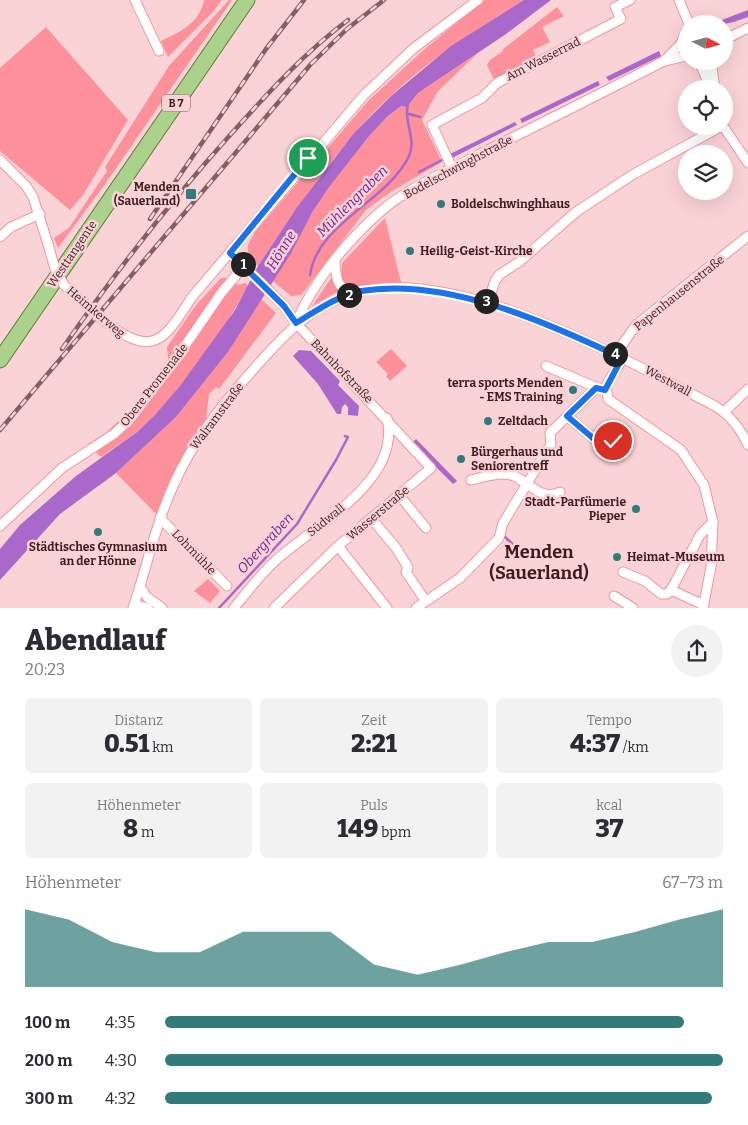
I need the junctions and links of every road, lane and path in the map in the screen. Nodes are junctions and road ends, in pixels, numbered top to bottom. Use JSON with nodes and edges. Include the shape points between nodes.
{"nodes":[{"id":1,"x":135,"y":0,"type":"edge"},
{"id":2,"x":247,"y":0,"type":"edge"},
{"id":3,"x":478,"y":0,"type":"edge"},
{"id":4,"x":630,"y":0,"type":"edge"},
{"id":5,"x":679,"y":0,"type":"edge"},
{"id":6,"x":685,"y":15,"type":"edge"},
{"id":7,"x":745,"y":29,"type":"edge"},
{"id":8,"x":733,"y":35,"type":"edge"},
{"id":9,"x":678,"y":47,"type":"edge"},
{"id":10,"x":159,"y":51,"type":"dead end"},
{"id":11,"x":678,"y":57,"type":"edge"},
{"id":12,"x":664,"y":61,"type":"junction"},
{"id":13,"x":706,"y":135,"type":"edge"},
{"id":14,"x":729,"y":135,"type":"edge"},
{"id":15,"x":0,"y":160,"type":"edge"},
{"id":16,"x":748,"y":162,"type":"edge"},
{"id":17,"x":452,"y":168,"type":"junction"},
{"id":18,"x":40,"y":214,"type":"junction"},
{"id":19,"x":748,"y":236,"type":"edge"},
{"id":20,"x":0,"y":237,"type":"edge"},
{"id":21,"x":230,"y":253,"type":"junction"},
{"id":22,"x":335,"y":261,"type":"junction"},
{"id":23,"x":248,"y":269,"type":"junction"},
{"id":24,"x":352,"y":294,"type":"junction"},
{"id":25,"x":488,"y":302,"type":"junction"},
{"id":26,"x":29,"y":317,"type":"junction"},
{"id":27,"x":296,"y":323,"type":"junction"},
{"id":28,"x":0,"y":344,"type":"edge"},
{"id":29,"x":619,"y":356,"type":"junction"},
{"id":30,"x":0,"y":360,"type":"edge"},
{"id":31,"x":546,"y":366,"type":"dead end"},
{"id":32,"x":600,"y":389,"type":"junction"},
{"id":33,"x":748,"y":389,"type":"edge"},
{"id":34,"x":724,"y":412,"type":"junction"},
{"id":35,"x":567,"y":416,"type":"junction"},
{"id":36,"x":386,"y":418,"type":"junction"},
{"id":37,"x":613,"y":441,"type":"dead end"},
{"id":38,"x":748,"y":445,"type":"edge"},
{"id":39,"x":431,"y":468,"type":"joint"},
{"id":40,"x":471,"y":480,"type":"dead end"},
{"id":41,"x":525,"y":484,"type":"junction"},
{"id":42,"x":560,"y":492,"type":"dead end"},
{"id":43,"x":398,"y":495,"type":"junction"},
{"id":44,"x":160,"y":518,"type":"junction"},
{"id":45,"x":371,"y":518,"type":"junction"},
{"id":46,"x":713,"y":522,"type":"junction"},
{"id":47,"x":0,"y":526,"type":"edge"},
{"id":48,"x":426,"y":528,"type":"dead end"},
{"id":49,"x":338,"y":546,"type":"junction"},
{"id":50,"x":623,"y":572,"type":"dead end"},
{"id":51,"x":227,"y":586,"type":"dead end"},
{"id":52,"x":140,"y":587,"type":"junction"},
{"id":53,"x":671,"y":590,"type":"junction"},
{"id":54,"x":614,"y":596,"type":"dead end"},
{"id":55,"x":425,"y":600,"type":"junction"},
{"id":56,"x":134,"y":606,"type":"edge"},
{"id":57,"x":703,"y":606,"type":"edge"},
{"id":58,"x":148,"y":608,"type":"edge"},
{"id":59,"x":162,"y":608,"type":"edge"},
{"id":60,"x":234,"y":608,"type":"edge"},
{"id":61,"x":274,"y":608,"type":"edge"},
{"id":62,"x":387,"y":608,"type":"edge"},
{"id":63,"x":416,"y":608,"type":"edge"},
{"id":64,"x":633,"y":608,"type":"edge"}],
"edges":[{"from":1,"to":10,"type":"street"},
{"from":2,"to":26,"type":"main road","name":"Westtangente","number":"B 7"},
{"from":3,"to":21,"type":"street","name":"Heimkerweg","via":[[414,48],[364,95]]},
{"from":4,"to":17,"type":"street","name":"Am Wasserrad","via":[[615,7],[621,20],[497,83],[482,98],[432,125]]},
{"from":5,"to":6,"type":"street"},
{"from":7,"to":8,"type":"street"},
{"from":9,"to":12,"type":"street","name":"Bodelschwinghstraße"},
{"from":11,"to":12,"type":"street","name":"Bodelschwinghstraße"},
{"from":12,"to":17,"type":"street","name":"Bodelschwinghstraße"},
{"from":13,"to":25,"type":"street","via":[[632,175],[576,212],[519,262],[499,275]]},
{"from":14,"to":16,"type":"street"},
{"from":15,"to":18,"type":"street","name":"Heimkerweg","via":[[26,186]]},
{"from":17,"to":22,"type":"street","name":"Bodelschwinghstraße","via":[[381,210]]},
{"from":18,"to":20,"type":"street","via":[[11,227]]},
{"from":18,"to":21,"type":"street","name":"Heimkerweg","bridge":true,"via":[[55,269],[64,285],[107,323],[135,341],[149,342],[170,330],[192,297]]},
{"from":19,"to":29,"type":"street","name":"Papenhausenstraße","via":[[636,325]]},
{"from":21,"to":23,"type":"street","name":"Bahnhofstraße"},
{"from":22,"to":24,"type":"street","via":[[336,280]]},
{"from":22,"to":27,"type":"street","name":"Bodelschwinghstraße","via":[[305,303]]},
{"from":23,"to":27,"type":"street","name":"Bahnhofstraße"},
{"from":23,"to":47,"type":"street","name":"Obere Promenade","via":[[238,273],[222,292],[131,418],[114,434],[62,468]]},
{"from":24,"to":25,"type":"street","name":"Westwall","via":[[400,289]]},
{"from":24,"to":27,"type":"street","name":"Westwall"},
{"from":25,"to":29,"type":"street","name":"Westwall"},
{"from":26,"to":28,"type":"main road"},
{"from":26,"to":30,"type":"main road","name":"Westtangente","number":"B 7"},
{"from":27,"to":36,"type":"street","name":"Bahnhofstraße"},
{"from":27,"to":44,"type":"street","name":"Walramstraße","via":[[205,428],[188,456]]},
{"from":29,"to":32,"type":"street","name":"Papenhausenstraße"},
{"from":29,"to":34,"type":"street","name":"Westwall"},
{"from":31,"to":32,"type":"street"},
{"from":32,"to":35,"type":"street","name":"Papenhausenstraße"},
{"from":32,"to":46,"type":"street","via":[[612,403],[681,450],[704,485]]},
{"from":33,"to":34,"type":"street"},
{"from":34,"to":38,"type":"street"},
{"from":35,"to":37,"type":"street","via":[[594,439],[600,432]]},
{"from":35,"to":41,"type":"street","name":"Papenhausenstraße","via":[[550,433],[551,444]]},
{"from":36,"to":39,"type":"street","name":"Bahnhofstraße"},
{"from":36,"to":60,"type":"street","name":"Südwall","via":[[388,444],[377,473],[350,500],[275,562]]},
{"from":39,"to":43,"type":"street","name":"Wasserstraße"},
{"from":40,"to":41,"type":"street","via":[[508,475]]},
{"from":41,"to":42,"type":"street","via":[[546,495]]},
{"from":41,"to":55,"type":"street","via":[[503,523],[500,538],[460,578]]},
{"from":43,"to":45,"type":"street","name":"Wasserstraße"},
{"from":43,"to":48,"type":"street"},
{"from":44,"to":51,"type":"street","name":"Lohmühle"},
{"from":44,"to":52,"type":"street","name":"Walramstraße"},
{"from":45,"to":49,"type":"street","name":"Wasserstraße"},
{"from":45,"to":55,"type":"street","via":[[396,548],[408,567],[406,572]]},
{"from":46,"to":53,"type":"street","via":[[700,535]]},
{"from":46,"to":57,"type":"street","via":[[711,567]]},
{"from":49,"to":61,"type":"street"},
{"from":49,"to":62,"type":"street","name":"Wasserstraße"},
{"from":50,"to":53,"type":"street","via":[[645,581],[661,594]]},
{"from":52,"to":56,"type":"street","name":"Walramstraße"},
{"from":52,"to":59,"type":"street"},
{"from":53,"to":57,"type":"street"},
{"from":54,"to":64,"type":"street"},
{"from":55,"to":63,"type":"street"},
{"from":56,"to":58,"type":"street"}]}
